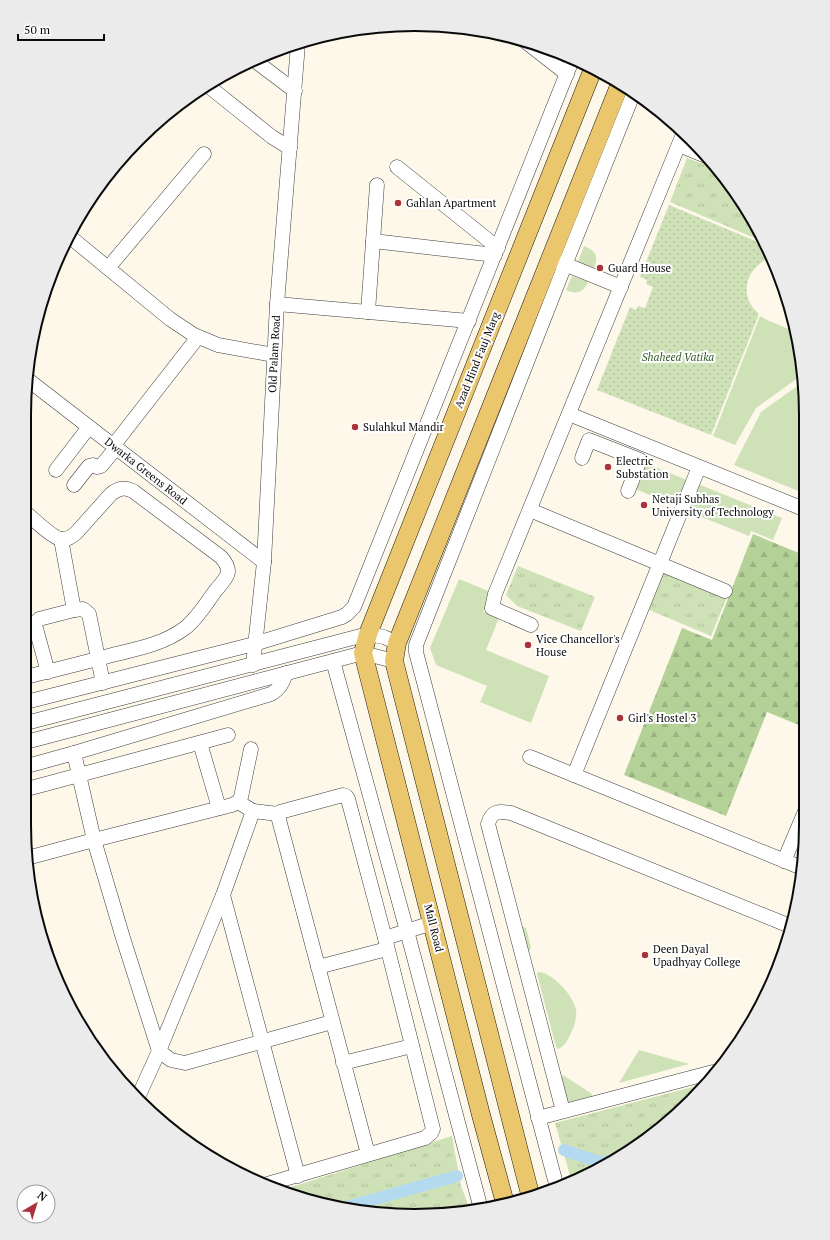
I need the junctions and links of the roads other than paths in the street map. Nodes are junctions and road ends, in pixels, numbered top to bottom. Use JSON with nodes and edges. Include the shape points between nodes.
{"nodes":[{"id":1,"x":298,"y":49,"type":"edge"},
{"id":2,"x":537,"y":51,"type":"edge"},
{"id":3,"x":259,"y":64,"type":"edge"},
{"id":4,"x":571,"y":64,"type":"edge"},
{"id":5,"x":567,"y":74,"type":"junction"},
{"id":6,"x":591,"y":74,"type":"edge"},
{"id":7,"x":212,"y":89,"type":"edge"},
{"id":8,"x":618,"y":89,"type":"edge"},
{"id":9,"x":295,"y":91,"type":"junction"},
{"id":10,"x":631,"y":98,"type":"edge"},
{"id":11,"x":682,"y":139,"type":"edge"},
{"id":12,"x":290,"y":148,"type":"junction"},
{"id":13,"x":204,"y":154,"type":"dead end"},
{"id":14,"x":397,"y":167,"type":"dead end"},
{"id":15,"x":377,"y":185,"type":"dead end"},
{"id":16,"x":74,"y":240,"type":"edge"},
{"id":17,"x":373,"y":240,"type":"junction"},
{"id":18,"x":496,"y":252,"type":"junction"},
{"id":19,"x":558,"y":262,"type":"junction"},
{"id":20,"x":108,"y":268,"type":"junction"},
{"id":21,"x":621,"y":287,"type":"junction"},
{"id":22,"x":277,"y":304,"type":"junction"},
{"id":23,"x":368,"y":312,"type":"junction"},
{"id":24,"x":469,"y":321,"type":"junction"},
{"id":25,"x":198,"y":337,"type":"junction"},
{"id":26,"x":274,"y":355,"type":"junction"},
{"id":27,"x":33,"y":383,"type":"edge"},
{"id":28,"x":569,"y":414,"type":"junction"},
{"id":29,"x":89,"y":427,"type":"junction"},
{"id":30,"x":612,"y":432,"type":"junction"},
{"id":31,"x":114,"y":447,"type":"junction"},
{"id":32,"x":606,"y":447,"type":"junction"},
{"id":33,"x":582,"y":458,"type":"dead end"},
{"id":34,"x":699,"y":467,"type":"junction"},
{"id":35,"x":56,"y":470,"type":"dead end"},
{"id":36,"x":74,"y":485,"type":"dead end"},
{"id":37,"x":628,"y":491,"type":"dead end"},
{"id":38,"x":799,"y":507,"type":"edge"},
{"id":39,"x":530,"y":510,"type":"junction"},
{"id":40,"x":31,"y":517,"type":"edge"},
{"id":41,"x":61,"y":539,"type":"junction"},
{"id":42,"x":264,"y":562,"type":"junction"},
{"id":43,"x":660,"y":564,"type":"junction"},
{"id":44,"x":725,"y":591,"type":"dead end"},
{"id":45,"x":74,"y":610,"type":"junction"},
{"id":46,"x":532,"y":625,"type":"dead end"},
{"id":47,"x":368,"y":634,"type":"junction"},
{"id":48,"x":397,"y":643,"type":"junction"},
{"id":49,"x":254,"y":644,"type":"junction"},
{"id":50,"x":363,"y":653,"type":"junction"},
{"id":51,"x":98,"y":659,"type":"junction"},
{"id":52,"x":333,"y":661,"type":"junction"},
{"id":53,"x":394,"y":661,"type":"junction"},
{"id":54,"x":253,"y":664,"type":"junction"},
{"id":55,"x":48,"y":672,"type":"junction"},
{"id":56,"x":286,"y":673,"type":"junction"},
{"id":57,"x":31,"y":676,"type":"edge"},
{"id":58,"x":103,"y":683,"type":"junction"},
{"id":59,"x":31,"y":701,"type":"edge"},
{"id":60,"x":31,"y":722,"type":"edge"},
{"id":61,"x":228,"y":735,"type":"dead end"},
{"id":62,"x":31,"y":741,"type":"edge"},
{"id":63,"x":200,"y":743,"type":"junction"},
{"id":64,"x":251,"y":749,"type":"dead end"},
{"id":65,"x":74,"y":753,"type":"junction"},
{"id":66,"x":530,"y":757,"type":"dead end"},
{"id":67,"x":31,"y":765,"type":"edge"},
{"id":68,"x":79,"y":775,"type":"junction"},
{"id":69,"x":574,"y":775,"type":"junction"},
{"id":70,"x":31,"y":788,"type":"edge"},
{"id":71,"x":238,"y":802,"type":"junction"},
{"id":72,"x":219,"y":808,"type":"junction"},
{"id":73,"x":253,"y":811,"type":"junction"},
{"id":74,"x":278,"y":814,"type":"junction"},
{"id":75,"x":799,"y":826,"type":"edge"},
{"id":76,"x":94,"y":840,"type":"junction"},
{"id":77,"x":33,"y":857,"type":"edge"},
{"id":78,"x":784,"y":861,"type":"junction"},
{"id":79,"x":797,"y":866,"type":"edge"},
{"id":80,"x":223,"y":895,"type":"junction"},
{"id":81,"x":432,"y":923,"type":"junction"},
{"id":82,"x":786,"y":924,"type":"edge"},
{"id":83,"x":407,"y":931,"type":"junction"},
{"id":84,"x":386,"y":943,"type":"junction"},
{"id":85,"x":318,"y":967,"type":"junction"},
{"id":86,"x":332,"y":1022,"type":"junction"},
{"id":87,"x":262,"y":1041,"type":"junction"},
{"id":88,"x":412,"y":1046,"type":"junction"},
{"id":89,"x":159,"y":1051,"type":"junction"},
{"id":90,"x":343,"y":1063,"type":"junction"},
{"id":91,"x":708,"y":1073,"type":"edge"},
{"id":92,"x":140,"y":1093,"type":"edge"},
{"id":93,"x":563,"y":1111,"type":"junction"},
{"id":94,"x":538,"y":1118,"type":"junction"},
{"id":95,"x":368,"y":1154,"type":"junction"},
{"id":96,"x":298,"y":1176,"type":"junction"},
{"id":97,"x":556,"y":1182,"type":"edge"},
{"id":98,"x":275,"y":1183,"type":"edge"},
{"id":99,"x":529,"y":1192,"type":"edge"},
{"id":100,"x":504,"y":1199,"type":"edge"},
{"id":101,"x":480,"y":1204,"type":"edge"}],
"edges":[{"from":1,"to":9,"type":"street","name":"Old Palam Road"},
{"from":2,"to":5,"type":"street"},
{"from":3,"to":9,"type":"street"},
{"from":4,"to":5,"type":"street"},
{"from":5,"to":18,"type":"street"},
{"from":6,"to":47,"type":"main road","name":"Azad Hind Fauj Marg"},
{"from":7,"to":12,"type":"street","via":[[272,137]]},
{"from":8,"to":19,"type":"main road"},
{"from":9,"to":12,"type":"street","name":"Old Palam Road"},
{"from":10,"to":19,"type":"street"},
{"from":11,"to":21,"type":"street"},
{"from":12,"to":22,"type":"street","name":"Old Palam Road"},
{"from":13,"to":20,"type":"street"},
{"from":14,"to":18,"type":"street"},
{"from":15,"to":17,"type":"street"},
{"from":16,"to":20,"type":"street"},
{"from":17,"to":18,"type":"street"},
{"from":17,"to":23,"type":"street"},
{"from":18,"to":24,"type":"street"},
{"from":19,"to":21,"type":"street"},
{"from":19,"to":48,"type":"main road"},
{"from":19,"to":94,"type":"street","via":[[416,645]]},
{"from":20,"to":25,"type":"street","via":[[170,319]]},
{"from":21,"to":28,"type":"street"},
{"from":22,"to":23,"type":"street"},
{"from":22,"to":26,"type":"street","name":"Old Palam Road"},
{"from":23,"to":24,"type":"street"},
{"from":24,"to":49,"type":"street","via":[[354,607],[345,615]]},
{"from":25,"to":26,"type":"street","via":[[218,345]]},
{"from":25,"to":31,"type":"street"},
{"from":26,"to":42,"type":"street","name":"Old Palam Road"},
{"from":27,"to":29,"type":"street","name":"Dwarka Greens Road"},
{"from":28,"to":30,"type":"street"},
{"from":28,"to":39,"type":"street"},
{"from":29,"to":31,"type":"street","name":"Dwarka Greens Road"},
{"from":29,"to":35,"type":"street"},
{"from":30,"to":32,"type":"street"},
{"from":30,"to":34,"type":"street"},
{"from":31,"to":36,"type":"street","via":[[100,467],[89,466]]},
{"from":31,"to":42,"type":"street","name":"Dwarka Greens Road"},
{"from":32,"to":33,"type":"street","via":[[589,440]]},
{"from":32,"to":37,"type":"street","via":[[640,460]]},
{"from":34,"to":38,"type":"street"},
{"from":34,"to":43,"type":"street"},
{"from":39,"to":43,"type":"street"},
{"from":39,"to":46,"type":"street","via":[[495,594],[492,608]]},
{"from":40,"to":41,"type":"street"},
{"from":41,"to":45,"type":"street"},
{"from":41,"to":51,"type":"street","via":[[69,538],[76,533],[111,494],[125,488],[133,491],[221,557],[226,564],[226,578],[186,627],[170,638]]},
{"from":42,"to":49,"type":"street","name":"Old Palam Road"},
{"from":43,"to":44,"type":"street"},
{"from":43,"to":69,"type":"street"},
{"from":45,"to":51,"type":"street","via":[[83,609],[89,614]]},
{"from":45,"to":55,"type":"street","via":[[36,622]]},
{"from":47,"to":48,"type":"street"},
{"from":47,"to":50,"type":"main road","name":"Azad Hind Fauj Marg"},
{"from":47,"to":54,"type":"street"},
{"from":48,"to":53,"type":"main road"},
{"from":49,"to":54,"type":"street","name":"Old Palam Road"},
{"from":49,"to":58,"type":"street"},
{"from":50,"to":52,"type":"street"},
{"from":50,"to":53,"type":"street"},
{"from":50,"to":81,"type":"main road","name":"Mall Road"},
{"from":51,"to":55,"type":"street"},
{"from":51,"to":58,"type":"street"},
{"from":52,"to":56,"type":"street"},
{"from":52,"to":83,"type":"street"},
{"from":53,"to":99,"type":"main road"},
{"from":54,"to":60,"type":"street"},
{"from":55,"to":57,"type":"street"},
{"from":56,"to":62,"type":"street"},
{"from":56,"to":65,"type":"street","via":[[281,686],[271,694]]},
{"from":58,"to":59,"type":"street"},
{"from":61,"to":63,"type":"street"},
{"from":63,"to":68,"type":"street"},
{"from":63,"to":72,"type":"street"},
{"from":64,"to":71,"type":"street","via":[[243,792]]},
{"from":65,"to":67,"type":"street"},
{"from":65,"to":68,"type":"street"},
{"from":66,"to":69,"type":"street"},
{"from":68,"to":70,"type":"street"},
{"from":68,"to":76,"type":"street"},
{"from":69,"to":78,"type":"street"},
{"from":71,"to":72,"type":"street"},
{"from":71,"to":73,"type":"street"},
{"from":72,"to":76,"type":"street"},
{"from":73,"to":74,"type":"street"},
{"from":73,"to":80,"type":"street"},
{"from":74,"to":84,"type":"street","via":[[346,796]]},
{"from":74,"to":85,"type":"street"},
{"from":75,"to":78,"type":"street"},
{"from":76,"to":77,"type":"street"},
{"from":76,"to":89,"type":"street"},
{"from":78,"to":79,"type":"street"},
{"from":80,"to":87,"type":"street"},
{"from":80,"to":89,"type":"street"},
{"from":81,"to":83,"type":"street"},
{"from":81,"to":100,"type":"main road","name":"Mall Road"},
{"from":82,"to":93,"type":"street","via":[[511,813],[492,814],[488,824]]},
{"from":83,"to":84,"type":"street"},
{"from":83,"to":101,"type":"street"},
{"from":84,"to":85,"type":"street"},
{"from":84,"to":88,"type":"street"},
{"from":85,"to":86,"type":"street"},
{"from":86,"to":87,"type":"street"},
{"from":86,"to":90,"type":"street"},
{"from":87,"to":89,"type":"street","via":[[186,1063],[171,1060]]},
{"from":87,"to":96,"type":"street"},
{"from":88,"to":90,"type":"street"},
{"from":88,"to":95,"type":"street","via":[[433,1129],[425,1138]]},
{"from":89,"to":92,"type":"street"},
{"from":90,"to":95,"type":"street"},
{"from":91,"to":93,"type":"street"},
{"from":93,"to":94,"type":"street"},
{"from":94,"to":97,"type":"street"},
{"from":95,"to":96,"type":"street"},
{"from":96,"to":98,"type":"street"}]}
